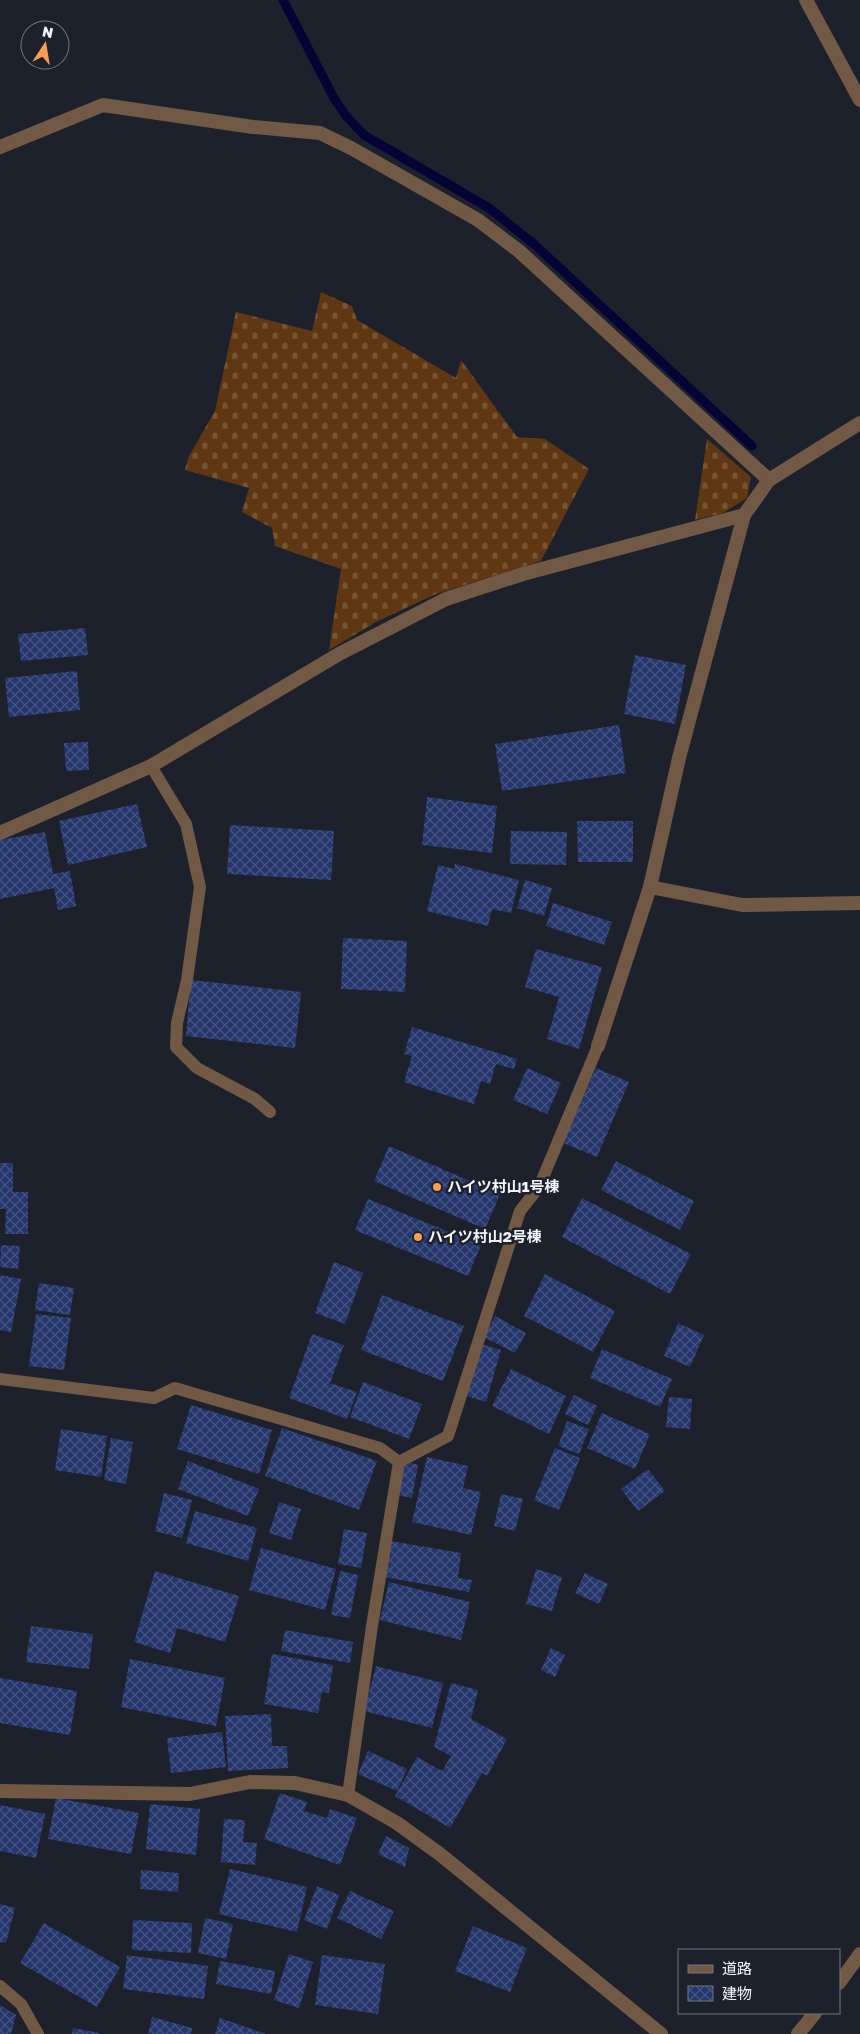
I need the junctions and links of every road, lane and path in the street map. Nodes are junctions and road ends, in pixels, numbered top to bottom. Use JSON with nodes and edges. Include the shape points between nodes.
{"nodes":[{"id":1,"x":806,"y":0,"type":"edge"},
{"id":2,"x":860,"y":100,"type":"edge"},
{"id":3,"x":0,"y":147,"type":"edge"},
{"id":4,"x":860,"y":423,"type":"edge"},
{"id":5,"x":769,"y":480,"type":"junction"},
{"id":6,"x":744,"y":515,"type":"junction"},
{"id":7,"x":151,"y":766,"type":"junction"},
{"id":8,"x":0,"y":834,"type":"edge"},
{"id":9,"x":650,"y":887,"type":"junction"},
{"id":10,"x":860,"y":903,"type":"edge"},
{"id":11,"x":598,"y":1046,"type":"joint"},
{"id":12,"x":270,"y":1112,"type":"dead end"},
{"id":13,"x":0,"y":1379,"type":"edge"},
{"id":14,"x":400,"y":1462,"type":"junction"},
{"id":15,"x":0,"y":1791,"type":"edge"},
{"id":16,"x":348,"y":1795,"type":"junction"},
{"id":17,"x":860,"y":1954,"type":"edge"},
{"id":18,"x":840,"y":1982,"type":"edge"},
{"id":19,"x":0,"y":1986,"type":"edge"},
{"id":20,"x":814,"y":2014,"type":"edge"},
{"id":21,"x":38,"y":2034,"type":"edge"},
{"id":22,"x":661,"y":2034,"type":"edge"},
{"id":23,"x":798,"y":2034,"type":"edge"}],
"edges":[{"from":1,"to":2,"type":"street"},
{"from":3,"to":5,"type":"street","via":[[103,105],[253,127],[320,133],[478,220],[519,251]]},
{"from":4,"to":5,"type":"street"},
{"from":5,"to":6,"type":"street"},
{"from":6,"to":7,"type":"street","via":[[523,574],[446,599],[339,654]]},
{"from":6,"to":9,"type":"street","via":[[679,758]]},
{"from":7,"to":8,"type":"street"},
{"from":7,"to":12,"type":"lane","via":[[186,824],[200,887],[187,980],[176,1023],[176,1047],[197,1068],[255,1099]]},
{"from":9,"to":10,"type":"street","via":[[742,905]]},
{"from":9,"to":11,"type":"street"},
{"from":11,"to":14,"type":"lane","via":[[539,1187],[520,1212],[448,1436]]},
{"from":13,"to":14,"type":"lane","via":[[154,1398],[175,1388],[380,1448]]},
{"from":14,"to":16,"type":"lane"},
{"from":15,"to":16,"type":"street","via":[[190,1794],[250,1782],[295,1783]]},
{"from":16,"to":22,"type":"street","via":[[397,1823],[442,1855]]},
{"from":17,"to":18,"type":"street"},
{"from":19,"to":21,"type":"lane","via":[[21,2004]]},
{"from":20,"to":23,"type":"street"}]}
